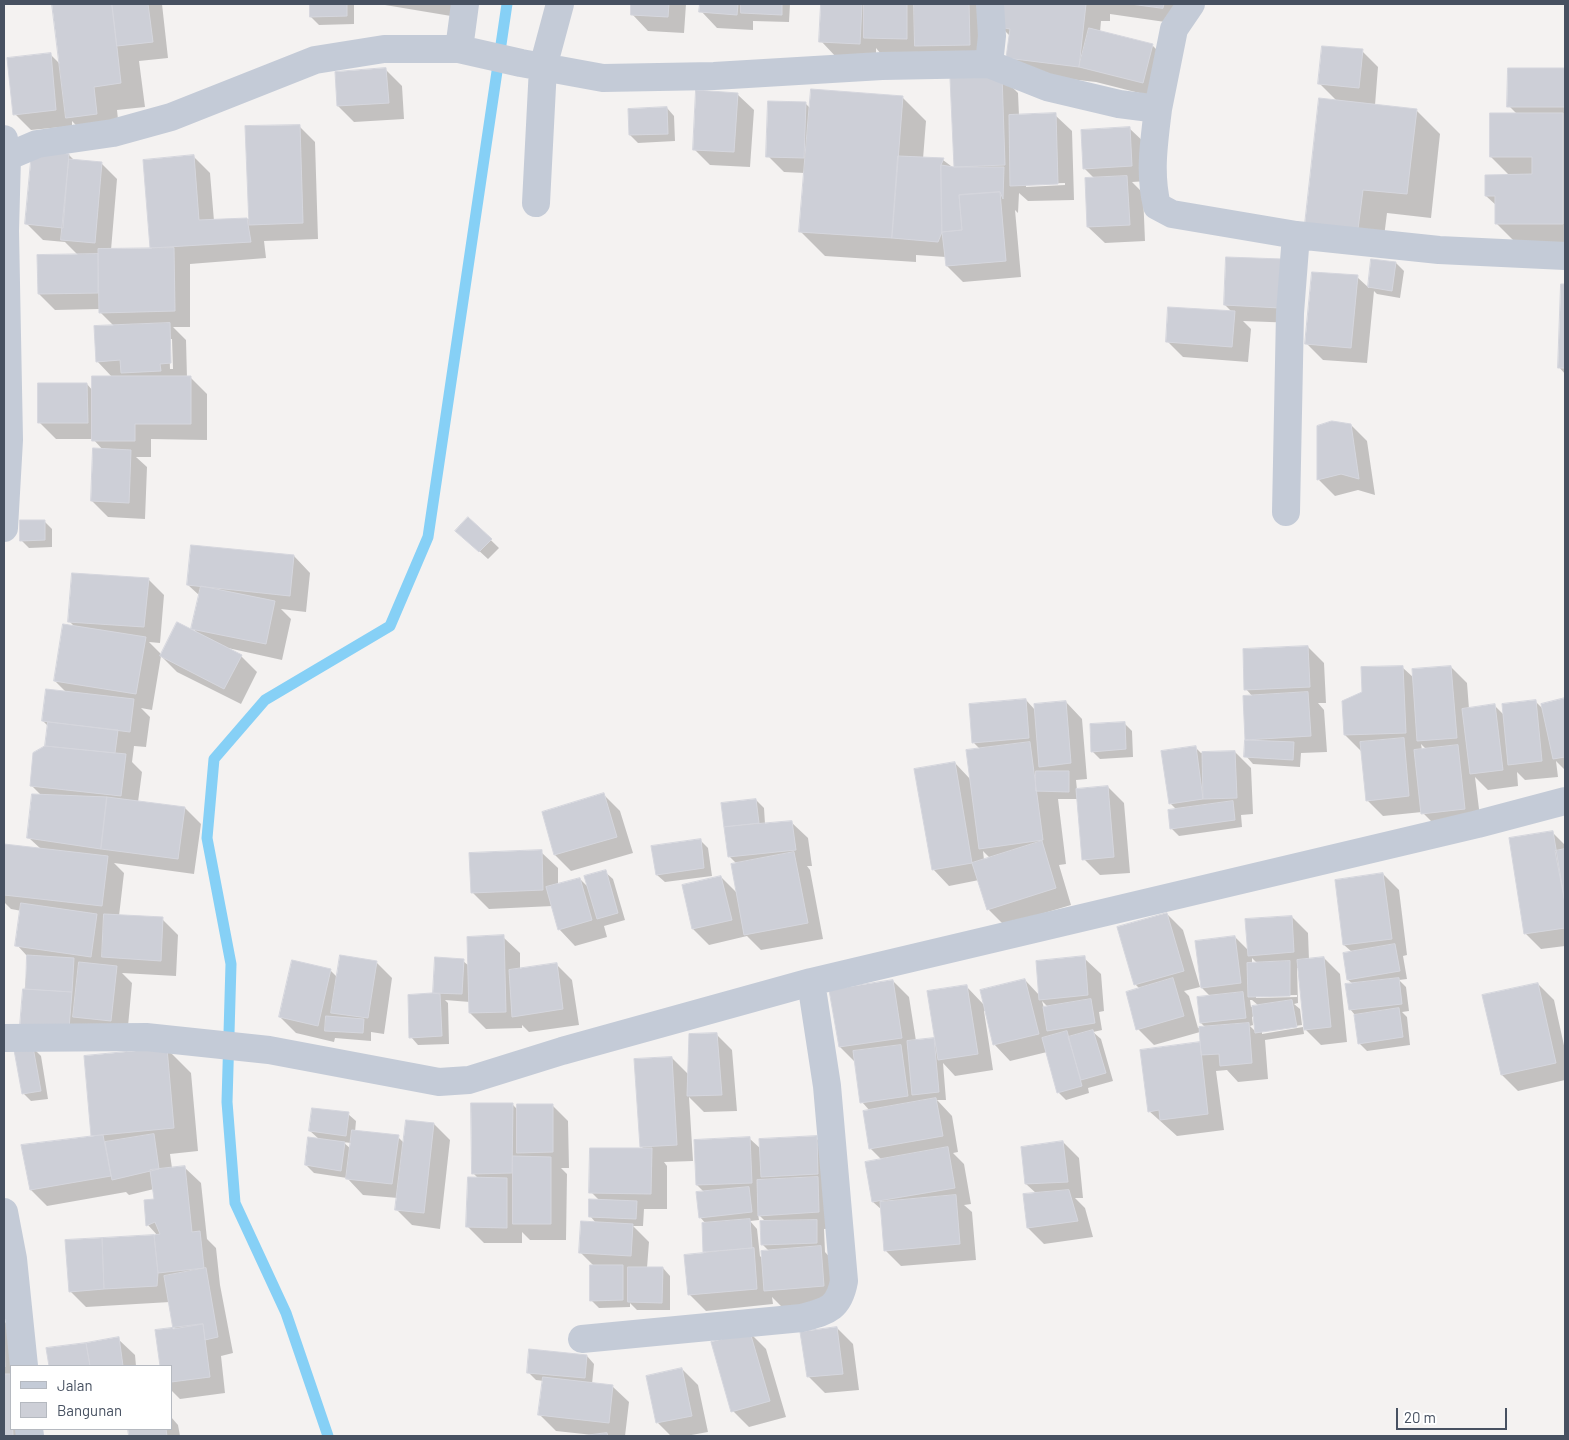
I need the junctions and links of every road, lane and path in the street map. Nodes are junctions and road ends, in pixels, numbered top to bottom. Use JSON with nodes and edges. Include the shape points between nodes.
{"nodes":[{"id":1,"x":465,"y":4,"type":"edge"},
{"id":2,"x":560,"y":4,"type":"edge"},
{"id":3,"x":990,"y":4,"type":"edge"},
{"id":4,"x":1191,"y":4,"type":"edge"},
{"id":5,"x":459,"y":49,"type":"junction"},
{"id":6,"x":989,"y":64,"type":"junction"},
{"id":7,"x":532,"y":65,"type":"junction"},
{"id":8,"x":1158,"y":109,"type":"junction"},
{"id":9,"x":5,"y":151,"type":"edge"},
{"id":10,"x":536,"y":203,"type":"dead end"},
{"id":11,"x":1296,"y":235,"type":"junction"},
{"id":12,"x":1565,"y":256,"type":"edge"},
{"id":13,"x":1286,"y":512,"type":"dead end"},
{"id":14,"x":4,"y":528,"type":"edge"},
{"id":15,"x":1565,"y":801,"type":"edge"},
{"id":16,"x":811,"y":982,"type":"junction"},
{"id":17,"x":4,"y":1038,"type":"edge"},
{"id":18,"x":4,"y":1212,"type":"edge"},
{"id":19,"x":12,"y":1312,"type":"edge"},
{"id":20,"x":582,"y":1339,"type":"dead end"},
{"id":21,"x":24,"y":1365,"type":"edge"}],
"edges":[{"from":1,"to":5,"type":"street"},
{"from":2,"to":7,"type":"street"},
{"from":3,"to":6,"type":"street","via":[[992,36]]},
{"from":4,"to":8,"type":"street","via":[[1174,29]]},
{"from":5,"to":7,"type":"street"},
{"from":5,"to":9,"type":"street","via":[[384,49],[314,60],[172,117],[113,133]]},
{"from":6,"to":7,"type":"street","via":[[603,78]]},
{"from":6,"to":8,"type":"street","via":[[1047,87],[1119,104]]},
{"from":7,"to":10,"type":"street"},
{"from":8,"to":11,"type":"street","via":[[1152,166],[1157,206],[1172,214]]},
{"from":9,"to":14,"type":"street","via":[[9,440]]},
{"from":11,"to":12,"type":"street","via":[[1439,250]]},
{"from":11,"to":13,"type":"street","via":[[1290,313]]},
{"from":15,"to":16,"type":"street"},
{"from":16,"to":17,"type":"street","via":[[469,1080],[439,1082],[269,1050],[146,1037]]},
{"from":16,"to":20,"type":"street","via":[[827,1086],[843,1272],[841,1296],[836,1304],[802,1318]]},
{"from":18,"to":19,"type":"street"},
{"from":19,"to":21,"type":"street"}]}
